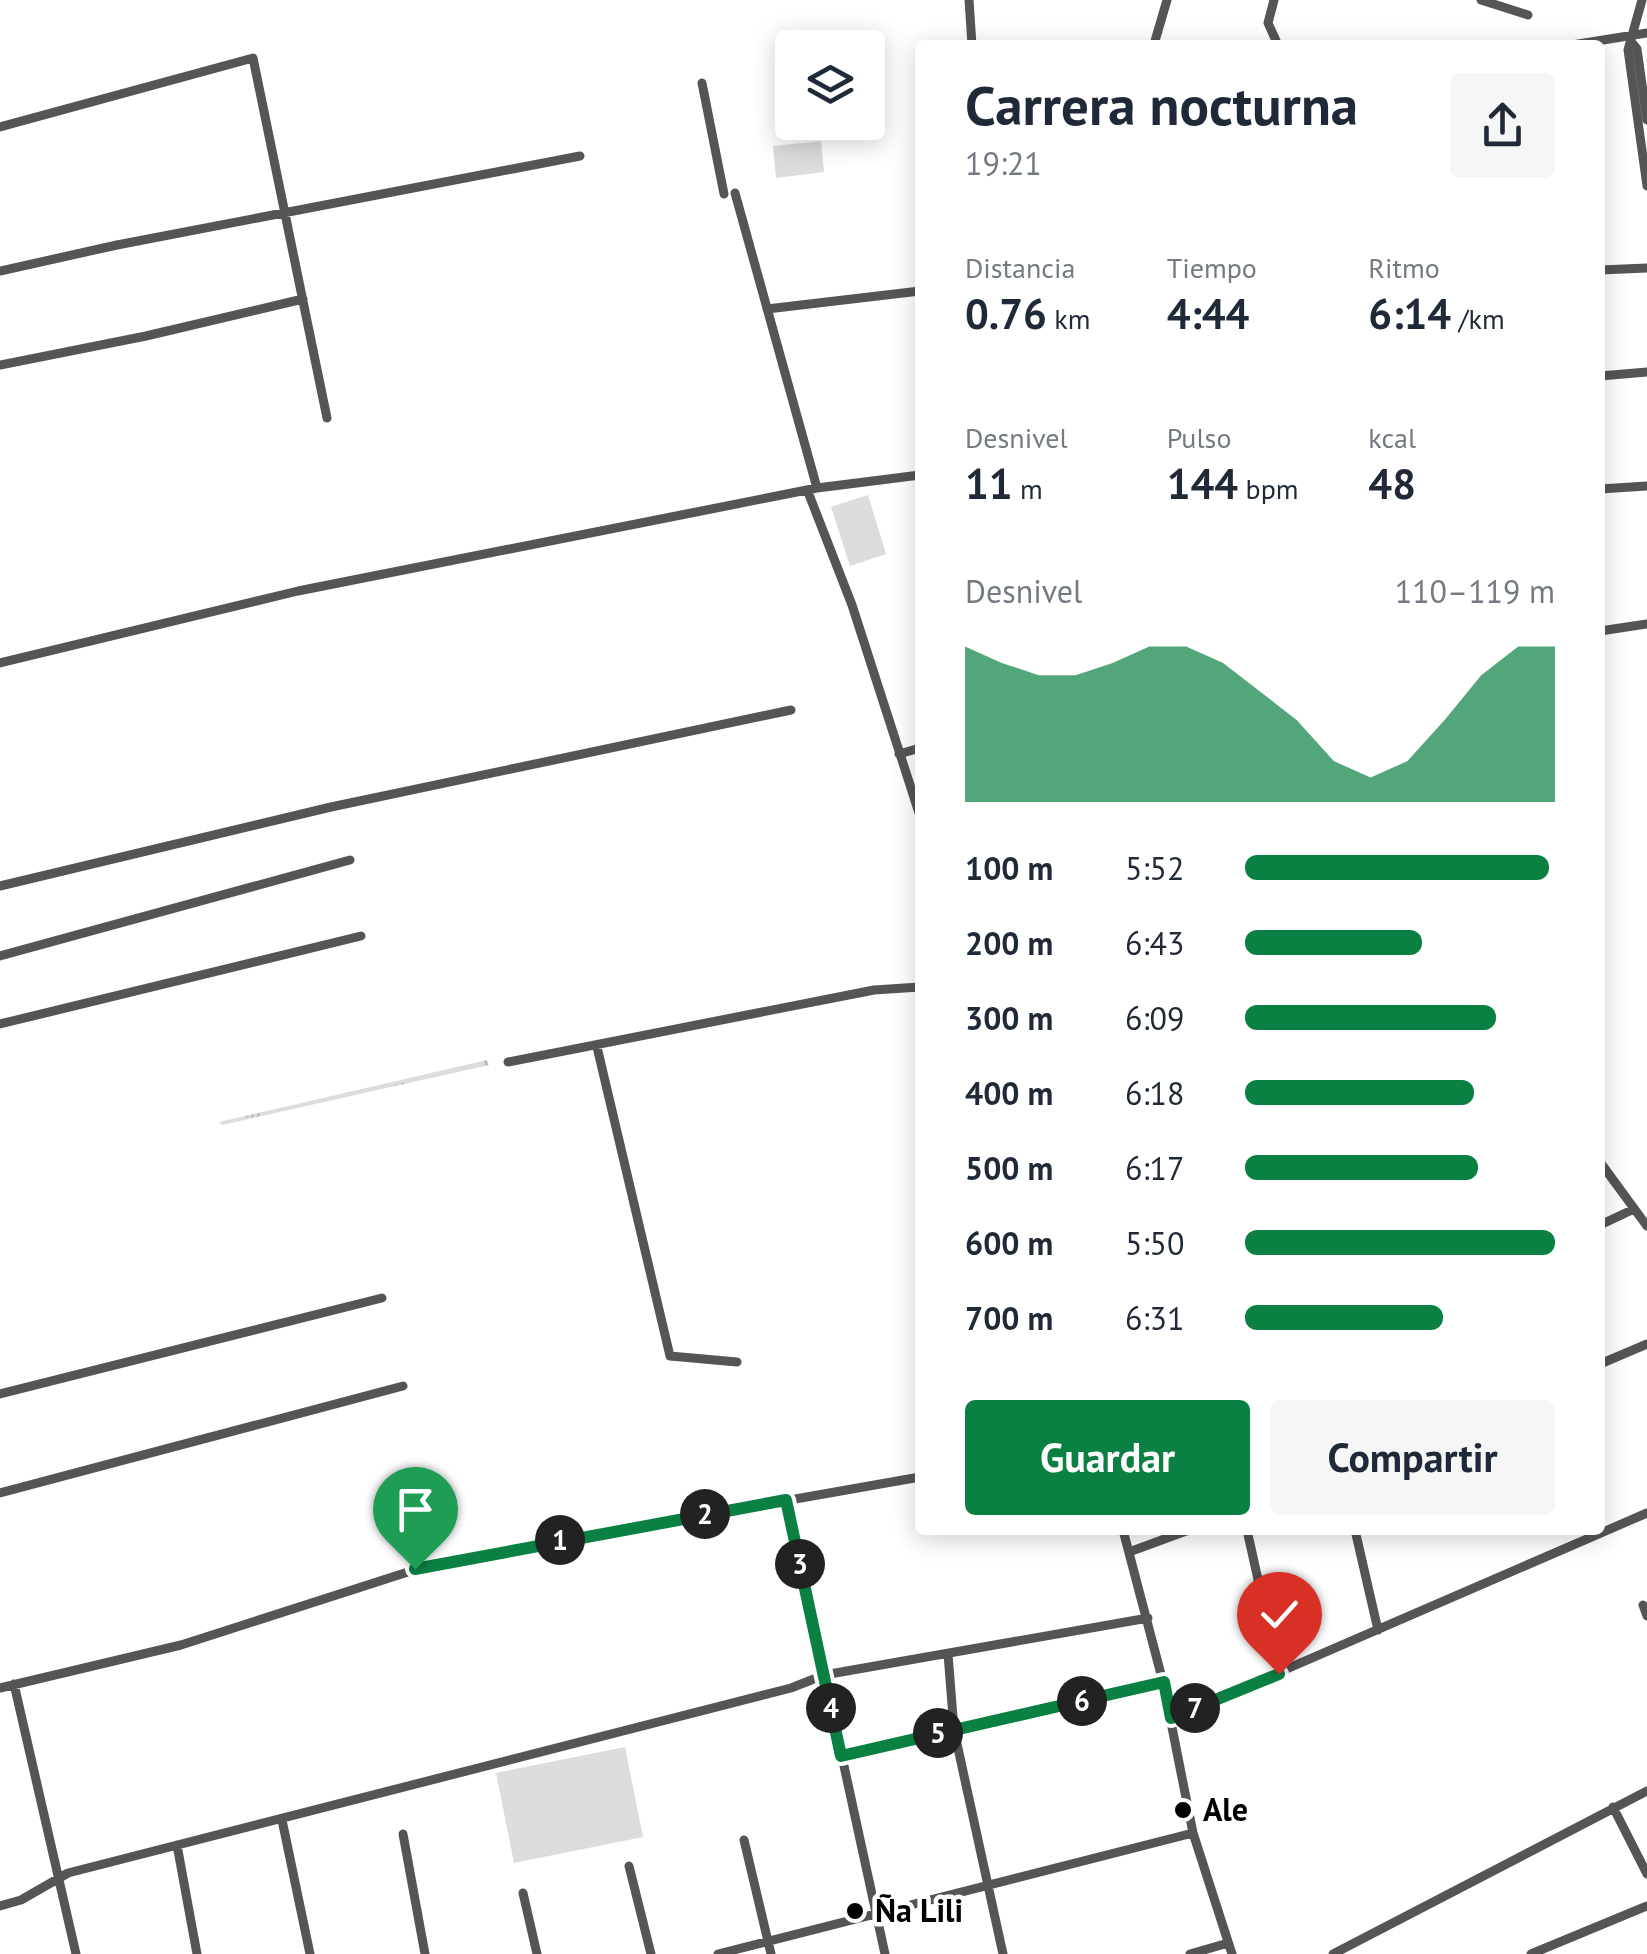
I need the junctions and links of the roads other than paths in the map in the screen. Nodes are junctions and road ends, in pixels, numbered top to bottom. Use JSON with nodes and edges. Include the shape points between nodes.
{"nodes":[{"id":1,"x":969,"y":0,"type":"edge"},
{"id":2,"x":1167,"y":0,"type":"edge"},
{"id":3,"x":1274,"y":0,"type":"edge"},
{"id":4,"x":1481,"y":0,"type":"edge"},
{"id":5,"x":1642,"y":0,"type":"edge"},
{"id":6,"x":1528,"y":15,"type":"dead end"},
{"id":7,"x":1638,"y":36,"type":"edge"},
{"id":8,"x":972,"y":40,"type":"edge"},
{"id":9,"x":1155,"y":40,"type":"edge"},
{"id":10,"x":1276,"y":40,"type":"edge"},
{"id":11,"x":1605,"y":40,"type":"edge"},
{"id":12,"x":702,"y":83,"type":"dead end"},
{"id":13,"x":1647,"y":120,"type":"edge"},
{"id":14,"x":0,"y":128,"type":"edge"},
{"id":15,"x":580,"y":156,"type":"dead end"},
{"id":16,"x":1647,"y":186,"type":"edge"},
{"id":17,"x":286,"y":214,"type":"junction"},
{"id":18,"x":1647,"y":268,"type":"edge"},
{"id":19,"x":1605,"y":270,"type":"edge"},
{"id":20,"x":0,"y":271,"type":"edge"},
{"id":21,"x":915,"y":292,"type":"edge"},
{"id":22,"x":303,"y":299,"type":"junction"},
{"id":23,"x":767,"y":310,"type":"junction"},
{"id":24,"x":0,"y":365,"type":"edge"},
{"id":25,"x":1647,"y":372,"type":"edge"},
{"id":26,"x":1605,"y":376,"type":"edge"},
{"id":27,"x":328,"y":418,"type":"dead end"},
{"id":28,"x":915,"y":476,"type":"edge"},
{"id":29,"x":1647,"y":486,"type":"edge"},
{"id":30,"x":1605,"y":489,"type":"edge"},
{"id":31,"x":812,"y":490,"type":"junction"},
{"id":32,"x":1647,"y":624,"type":"edge"},
{"id":33,"x":1605,"y":630,"type":"edge"},
{"id":34,"x":0,"y":663,"type":"edge"},
{"id":35,"x":792,"y":710,"type":"dead end"},
{"id":36,"x":915,"y":749,"type":"edge"},
{"id":37,"x":899,"y":754,"type":"junction"},
{"id":38,"x":915,"y":801,"type":"edge"},
{"id":39,"x":350,"y":860,"type":"dead end"},
{"id":40,"x":0,"y":886,"type":"edge"},
{"id":41,"x":361,"y":936,"type":"dead end"},
{"id":42,"x":0,"y":956,"type":"edge"},
{"id":43,"x":915,"y":986,"type":"edge"},
{"id":44,"x":0,"y":1024,"type":"edge"},
{"id":45,"x":597,"y":1047,"type":"junction"},
{"id":46,"x":508,"y":1062,"type":"dead end"},
{"id":47,"x":1605,"y":1169,"type":"edge"},
{"id":48,"x":1634,"y":1209,"type":"junction"},
{"id":49,"x":1605,"y":1223,"type":"edge"},
{"id":50,"x":1647,"y":1226,"type":"edge"},
{"id":51,"x":382,"y":1298,"type":"dead end"},
{"id":52,"x":1647,"y":1344,"type":"edge"},
{"id":53,"x":737,"y":1362,"type":"dead end"},
{"id":54,"x":1605,"y":1362,"type":"edge"},
{"id":55,"x":403,"y":1386,"type":"dead end"},
{"id":56,"x":0,"y":1394,"type":"edge"},
{"id":57,"x":915,"y":1477,"type":"edge"},
{"id":58,"x":0,"y":1493,"type":"edge"},
{"id":59,"x":786,"y":1500,"type":"junction"},
{"id":60,"x":1647,"y":1513,"type":"edge"},
{"id":61,"x":1605,"y":1531,"type":"edge"},
{"id":62,"x":1124,"y":1535,"type":"edge"},
{"id":63,"x":1175,"y":1535,"type":"edge"},
{"id":64,"x":1247,"y":1535,"type":"edge"},
{"id":65,"x":1356,"y":1535,"type":"edge"},
{"id":66,"x":1596,"y":1535,"type":"edge"},
{"id":67,"x":1129,"y":1552,"type":"junction"},
{"id":68,"x":1643,"y":1605,"type":"dead end"},
{"id":69,"x":1647,"y":1616,"type":"edge"},
{"id":70,"x":1148,"y":1618,"type":"junction"},
{"id":71,"x":1378,"y":1630,"type":"junction"},
{"id":72,"x":948,"y":1654,"type":"junction"},
{"id":73,"x":824,"y":1674,"type":"junction"},
{"id":74,"x":1279,"y":1674,"type":"junction"},
{"id":75,"x":1164,"y":1682,"type":"junction"},
{"id":76,"x":14,"y":1684,"type":"junction"},
{"id":77,"x":0,"y":1688,"type":"edge"},
{"id":78,"x":1171,"y":1718,"type":"junction"},
{"id":79,"x":954,"y":1730,"type":"junction"},
{"id":80,"x":841,"y":1756,"type":"junction"},
{"id":81,"x":1647,"y":1790,"type":"edge"},
{"id":82,"x":1613,"y":1807,"type":"junction"},
{"id":83,"x":282,"y":1820,"type":"junction"},
{"id":84,"x":1192,"y":1833,"type":"junction"},
{"id":85,"x":403,"y":1834,"type":"dead end"},
{"id":86,"x":744,"y":1840,"type":"dead end"},
{"id":87,"x":177,"y":1845,"type":"junction"},
{"id":88,"x":629,"y":1866,"type":"dead end"},
{"id":89,"x":1647,"y":1874,"type":"edge"},
{"id":90,"x":58,"y":1876,"type":"junction"},
{"id":91,"x":988,"y":1885,"type":"junction"},
{"id":92,"x":523,"y":1893,"type":"dead end"},
{"id":93,"x":0,"y":1906,"type":"edge"},
{"id":94,"x":1647,"y":1906,"type":"edge"},
{"id":95,"x":876,"y":1914,"type":"junction"},
{"id":96,"x":768,"y":1941,"type":"junction"},
{"id":97,"x":1228,"y":1943,"type":"junction"},
{"id":98,"x":76,"y":1954,"type":"edge"},
{"id":99,"x":197,"y":1954,"type":"edge"},
{"id":100,"x":310,"y":1954,"type":"edge"},
{"id":101,"x":425,"y":1954,"type":"edge"},
{"id":102,"x":537,"y":1954,"type":"edge"},
{"id":103,"x":651,"y":1954,"type":"edge"},
{"id":104,"x":718,"y":1954,"type":"edge"},
{"id":105,"x":770,"y":1954,"type":"edge"},
{"id":106,"x":885,"y":1954,"type":"edge"},
{"id":107,"x":1003,"y":1954,"type":"edge"},
{"id":108,"x":1190,"y":1954,"type":"edge"},
{"id":109,"x":1232,"y":1954,"type":"edge"},
{"id":110,"x":1333,"y":1954,"type":"edge"},
{"id":111,"x":1530,"y":1954,"type":"edge"}],
"edges":[{"from":1,"to":8,"type":"street"},
{"from":2,"to":9,"type":"street"},
{"from":3,"to":10,"type":"street","via":[[1268,23]]},
{"from":4,"to":6,"type":"street"},
{"from":5,"to":7,"type":"street"},
{"from":7,"to":11,"type":"street"},
{"from":7,"to":13,"type":"street"},
{"from":7,"to":16,"type":"street","via":[[1628,50]]},
{"from":12,"to":23,"type":"street"},
{"from":14,"to":17,"type":"street","via":[[253,58]]},
{"from":15,"to":17,"type":"street"},
{"from":17,"to":20,"type":"street"},
{"from":17,"to":22,"type":"street"},
{"from":18,"to":19,"type":"street"},
{"from":21,"to":23,"type":"street"},
{"from":22,"to":24,"type":"street"},
{"from":22,"to":27,"type":"street"},
{"from":23,"to":31,"type":"street"},
{"from":25,"to":26,"type":"street"},
{"from":28,"to":31,"type":"street"},
{"from":29,"to":30,"type":"street"},
{"from":31,"to":34,"type":"street","via":[[266,598]]},
{"from":31,"to":37,"type":"street"},
{"from":32,"to":33,"type":"street"},
{"from":35,"to":40,"type":"street","via":[[331,807]]},
{"from":36,"to":37,"type":"street"},
{"from":37,"to":38,"type":"street"},
{"from":39,"to":42,"type":"street"},
{"from":41,"to":44,"type":"street"},
{"from":43,"to":45,"type":"street"},
{"from":45,"to":46,"type":"street"},
{"from":45,"to":53,"type":"street","via":[[670,1356]]},
{"from":47,"to":48,"type":"street"},
{"from":48,"to":49,"type":"street"},
{"from":48,"to":50,"type":"street"},
{"from":51,"to":56,"type":"street"},
{"from":52,"to":54,"type":"street"},
{"from":55,"to":58,"type":"street"},
{"from":57,"to":59,"type":"street"},
{"from":59,"to":73,"type":"street"},
{"from":59,"to":76,"type":"street","via":[[438,1562],[181,1645]]},
{"from":60,"to":61,"type":"street"},
{"from":62,"to":67,"type":"street"},
{"from":63,"to":67,"type":"street"},
{"from":64,"to":74,"type":"street"},
{"from":65,"to":71,"type":"street"},
{"from":66,"to":71,"type":"street"},
{"from":67,"to":70,"type":"street"},
{"from":68,"to":69,"type":"street"},
{"from":70,"to":72,"type":"street"},
{"from":70,"to":75,"type":"street"},
{"from":71,"to":74,"type":"street"},
{"from":72,"to":73,"type":"street"},
{"from":72,"to":79,"type":"street"},
{"from":73,"to":80,"type":"street"},
{"from":73,"to":83,"type":"street"},
{"from":74,"to":78,"type":"street"},
{"from":75,"to":78,"type":"street"},
{"from":75,"to":79,"type":"street"},
{"from":76,"to":77,"type":"street"},
{"from":76,"to":90,"type":"street"},
{"from":78,"to":84,"type":"street"},
{"from":79,"to":80,"type":"street"},
{"from":79,"to":91,"type":"street"},
{"from":80,"to":95,"type":"street"},
{"from":81,"to":82,"type":"street"},
{"from":82,"to":89,"type":"street"},
{"from":82,"to":110,"type":"street"},
{"from":83,"to":87,"type":"street"},
{"from":83,"to":100,"type":"street"},
{"from":84,"to":91,"type":"street"},
{"from":84,"to":97,"type":"street"},
{"from":85,"to":101,"type":"street"},
{"from":86,"to":96,"type":"street"},
{"from":87,"to":90,"type":"street"},
{"from":87,"to":99,"type":"street"},
{"from":88,"to":103,"type":"street"},
{"from":90,"to":93,"type":"street"},
{"from":90,"to":98,"type":"street"},
{"from":91,"to":95,"type":"street"},
{"from":91,"to":107,"type":"street"},
{"from":92,"to":102,"type":"street"},
{"from":94,"to":111,"type":"street"},
{"from":95,"to":96,"type":"street"},
{"from":95,"to":106,"type":"street"},
{"from":96,"to":104,"type":"street"},
{"from":96,"to":105,"type":"street"},
{"from":97,"to":108,"type":"street"},
{"from":97,"to":109,"type":"street"}]}
